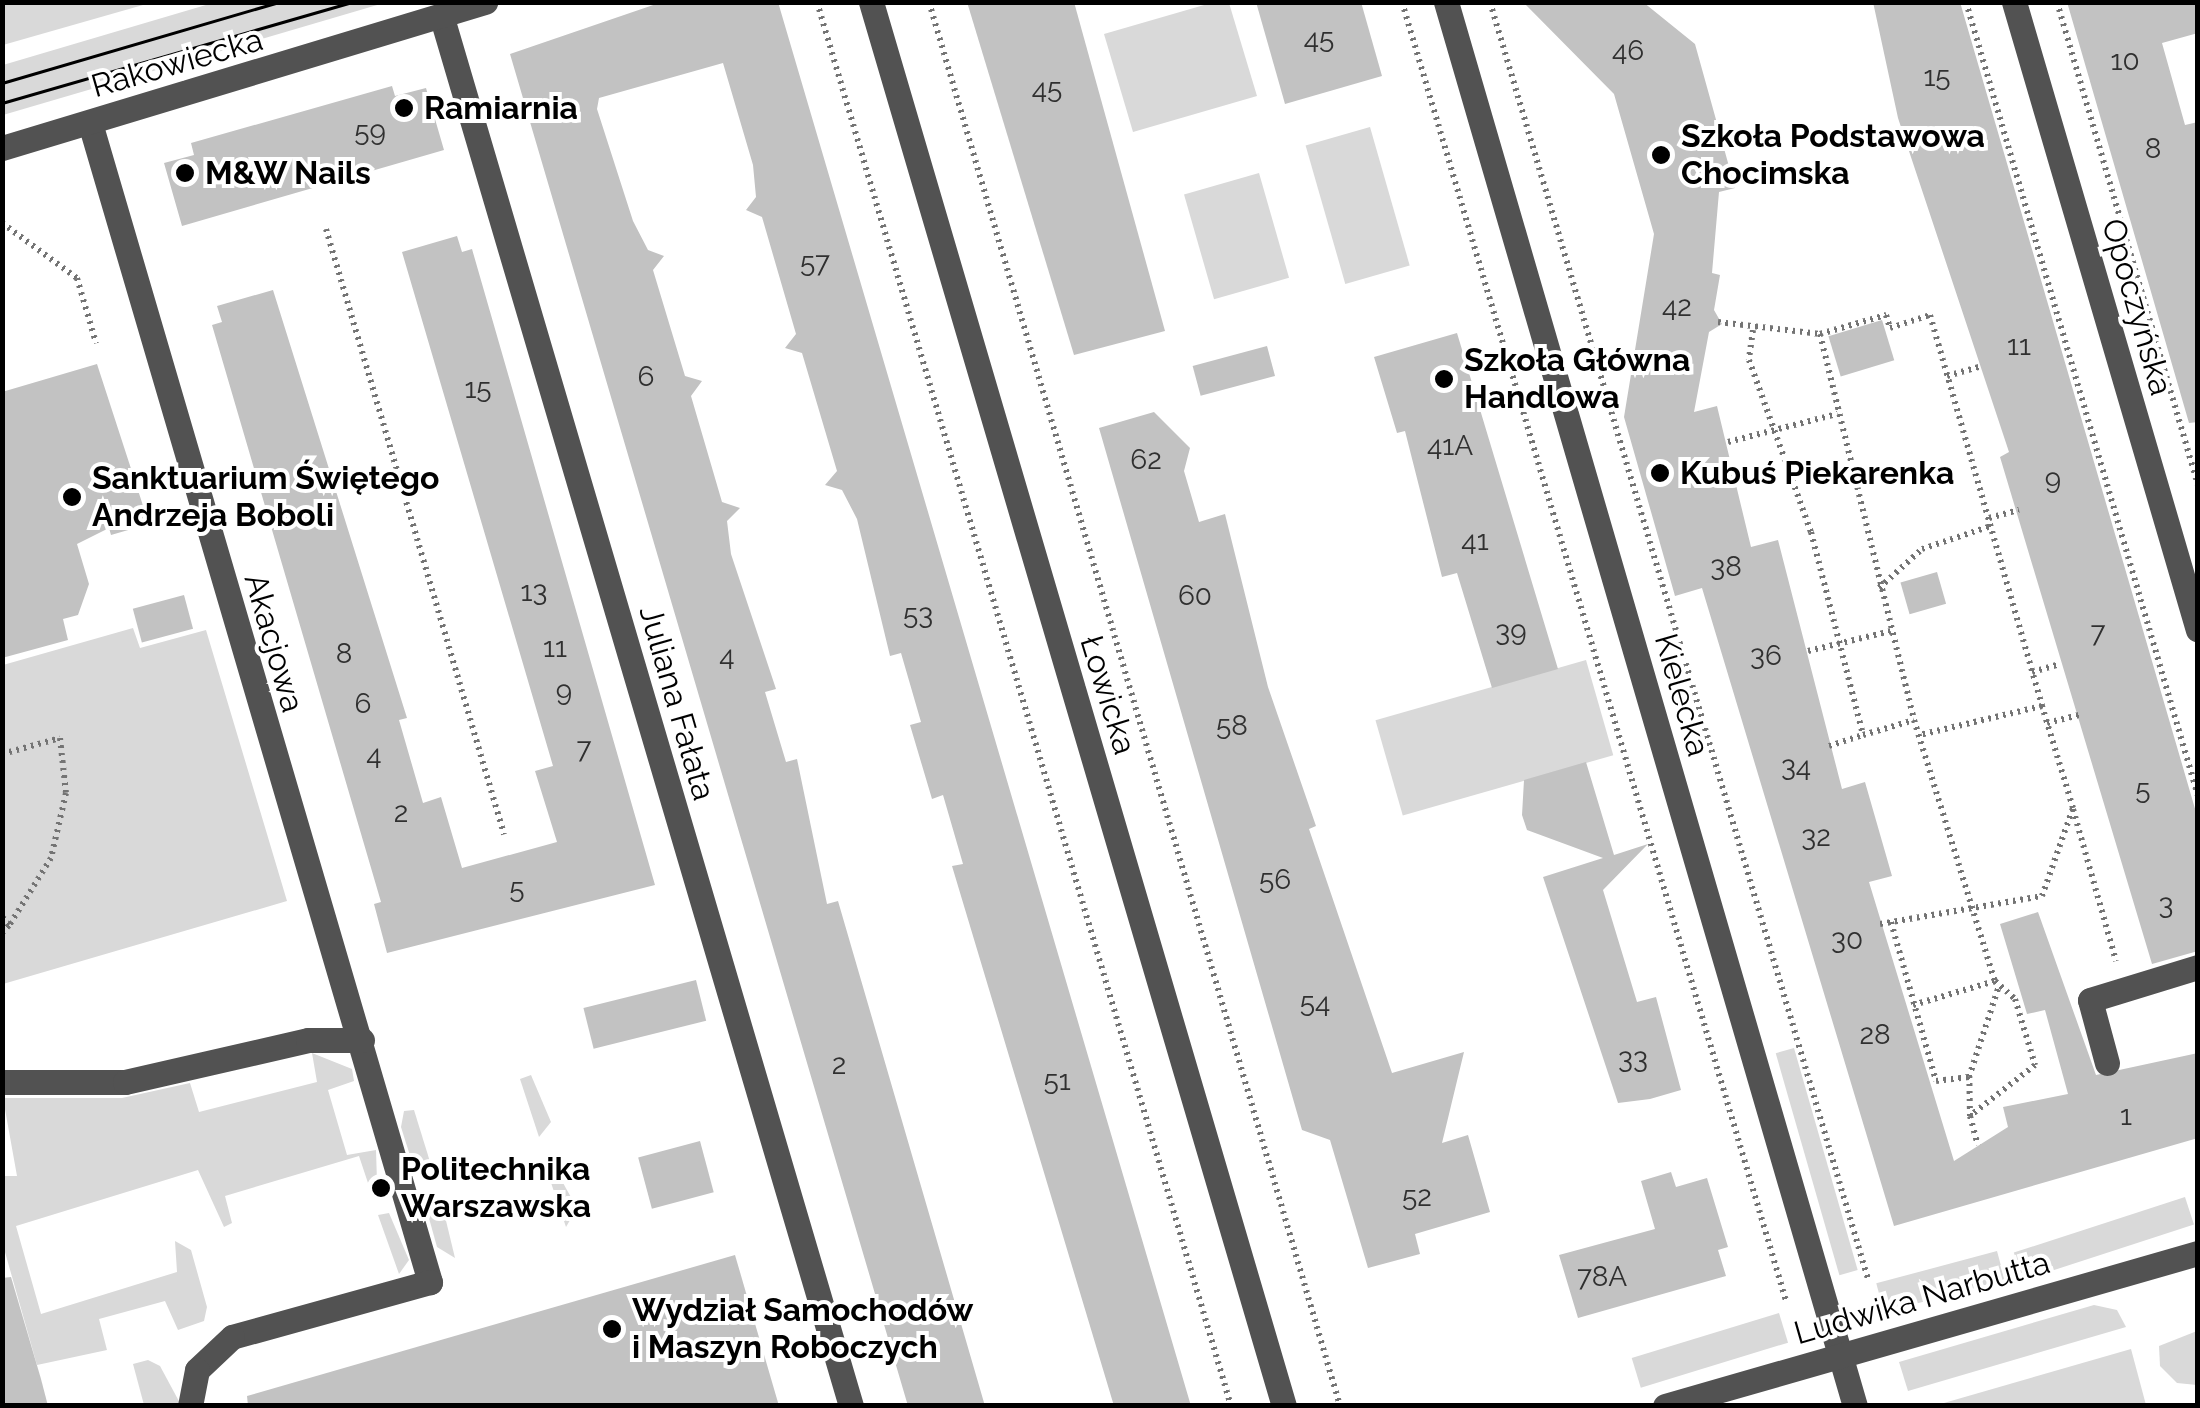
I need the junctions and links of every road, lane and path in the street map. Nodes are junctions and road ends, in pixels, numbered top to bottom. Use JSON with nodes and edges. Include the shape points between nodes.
{"nodes":[{"id":1,"x":484,"y":2,"type":"edge"},
{"id":2,"x":818,"y":2,"type":"edge"},
{"id":3,"x":871,"y":2,"type":"edge"},
{"id":4,"x":929,"y":2,"type":"edge"},
{"id":5,"x":1402,"y":2,"type":"edge"},
{"id":6,"x":1446,"y":2,"type":"edge"},
{"id":7,"x":1490,"y":2,"type":"edge"},
{"id":8,"x":1966,"y":2,"type":"edge"},
{"id":9,"x":2014,"y":2,"type":"edge"},
{"id":10,"x":2057,"y":2,"type":"edge"},
{"id":11,"x":442,"y":18,"type":"junction"},
{"id":12,"x":90,"y":122,"type":"junction"},
{"id":13,"x":2,"y":148,"type":"edge"},
{"id":14,"x":2,"y":223,"type":"edge"},
{"id":15,"x":326,"y":230,"type":"dead end"},
{"id":16,"x":1718,"y":322,"type":"dead end"},
{"id":17,"x":1753,"y":330,"type":"junction"},
{"id":18,"x":1820,"y":334,"type":"junction"},
{"id":19,"x":96,"y":343,"type":"dead end"},
{"id":20,"x":1983,"y":366,"type":"dead end"},
{"id":21,"x":1947,"y":376,"type":"junction"},
{"id":22,"x":1838,"y":414,"type":"junction"},
{"id":23,"x":1770,"y":431,"type":"junction"},
{"id":24,"x":1728,"y":442,"type":"dead end"},
{"id":25,"x":2198,"y":485,"type":"edge"},
{"id":26,"x":2020,"y":510,"type":"dead end"},
{"id":27,"x":1990,"y":522,"type":"junction"},
{"id":28,"x":1879,"y":588,"type":"junction"},
{"id":29,"x":2198,"y":630,"type":"edge"},
{"id":30,"x":1891,"y":631,"type":"junction"},
{"id":31,"x":1840,"y":643,"type":"junction"},
{"id":32,"x":1808,"y":652,"type":"dead end"},
{"id":33,"x":2060,"y":664,"type":"dead end"},
{"id":34,"x":2032,"y":672,"type":"junction"},
{"id":35,"x":2042,"y":706,"type":"junction"},
{"id":36,"x":2078,"y":714,"type":"dead end"},
{"id":37,"x":1914,"y":720,"type":"junction"},
{"id":38,"x":2047,"y":723,"type":"junction"},
{"id":39,"x":1863,"y":735,"type":"junction"},
{"id":40,"x":1919,"y":735,"type":"junction"},
{"id":41,"x":1829,"y":746,"type":"dead end"},
{"id":42,"x":2,"y":754,"type":"edge"},
{"id":43,"x":2198,"y":796,"type":"edge"},
{"id":44,"x":2073,"y":808,"type":"junction"},
{"id":45,"x":504,"y":834,"type":"dead end"},
{"id":46,"x":1975,"y":913,"type":"junction"},
{"id":47,"x":2,"y":917,"type":"edge"},
{"id":48,"x":1891,"y":922,"type":"junction"},
{"id":49,"x":10,"y":924,"type":"junction"},
{"id":50,"x":1880,"y":924,"type":"dead end"},
{"id":51,"x":2,"y":933,"type":"edge"},
{"id":52,"x":2198,"y":967,"type":"edge"},
{"id":53,"x":1996,"y":985,"type":"junction"},
{"id":54,"x":2124,"y":990,"type":"junction"},
{"id":55,"x":1913,"y":1005,"type":"junction"},
{"id":56,"x":362,"y":1040,"type":"junction"},
{"id":57,"x":2107,"y":1063,"type":"dead end"},
{"id":58,"x":1969,"y":1078,"type":"junction"},
{"id":59,"x":2,"y":1082,"type":"edge"},
{"id":60,"x":1970,"y":1116,"type":"junction"},
{"id":61,"x":1978,"y":1145,"type":"dead end"},
{"id":62,"x":2198,"y":1253,"type":"edge"},
{"id":63,"x":1868,"y":1279,"type":"dead end"},
{"id":64,"x":1786,"y":1301,"type":"dead end"},
{"id":65,"x":1841,"y":1355,"type":"junction"},
{"id":66,"x":190,"y":1406,"type":"edge"},
{"id":67,"x":851,"y":1406,"type":"edge"},
{"id":68,"x":1231,"y":1406,"type":"edge"},
{"id":69,"x":1284,"y":1406,"type":"edge"},
{"id":70,"x":1340,"y":1406,"type":"edge"},
{"id":71,"x":1665,"y":1406,"type":"edge"},
{"id":72,"x":1854,"y":1406,"type":"edge"}],
"edges":[{"from":1,"to":11,"type":"street","name":"Rakowiecka"},
{"from":2,"to":68,"type":"path"},
{"from":3,"to":69,"type":"street","name":"Łowicka"},
{"from":4,"to":70,"type":"path"},
{"from":5,"to":64,"type":"path"},
{"from":6,"to":65,"type":"street","name":"Kielecka"},
{"from":7,"to":63,"type":"path"},
{"from":8,"to":43,"type":"path"},
{"from":9,"to":29,"type":"street","name":"Opoczyńska"},
{"from":10,"to":25,"type":"path"},
{"from":11,"to":12,"type":"street","name":"Rakowiecka"},
{"from":11,"to":67,"type":"street","name":"Juliana Fałata"},
{"from":12,"to":13,"type":"street","name":"Rakowiecka"},
{"from":12,"to":56,"type":"street","name":"Akacjowa","via":[[313,893]]},
{"from":14,"to":19,"type":"path","via":[[78,278]]},
{"from":15,"to":45,"type":"path"},
{"from":16,"to":17,"type":"path"},
{"from":17,"to":18,"type":"path"},
{"from":17,"to":23,"type":"path","via":[[1749,360]]},
{"from":18,"to":21,"type":"path","via":[[1886,315],[1890,328],[1930,316]]},
{"from":18,"to":22,"type":"path"},
{"from":20,"to":21,"type":"path"},
{"from":21,"to":27,"type":"path"},
{"from":22,"to":23,"type":"path"},
{"from":22,"to":28,"type":"path"},
{"from":23,"to":24,"type":"path"},
{"from":23,"to":31,"type":"path","via":[[1811,532]]},
{"from":26,"to":27,"type":"path"},
{"from":27,"to":28,"type":"path","via":[[1922,549]]},
{"from":27,"to":34,"type":"path"},
{"from":28,"to":30,"type":"path"},
{"from":30,"to":31,"type":"path"},
{"from":30,"to":37,"type":"path"},
{"from":31,"to":32,"type":"path"},
{"from":31,"to":39,"type":"path"},
{"from":33,"to":34,"type":"path"},
{"from":34,"to":35,"type":"path"},
{"from":35,"to":38,"type":"path"},
{"from":35,"to":40,"type":"path"},
{"from":36,"to":38,"type":"path"},
{"from":37,"to":39,"type":"path"},
{"from":37,"to":40,"type":"path"},
{"from":38,"to":44,"type":"path"},
{"from":39,"to":41,"type":"path"},
{"from":40,"to":46,"type":"path"},
{"from":42,"to":49,"type":"path","via":[[60,738],[65,764],[62,827]]},
{"from":44,"to":46,"type":"path","via":[[2042,896]]},
{"from":44,"to":54,"type":"path"},
{"from":46,"to":48,"type":"path"},
{"from":46,"to":53,"type":"path"},
{"from":47,"to":49,"type":"path"},
{"from":48,"to":50,"type":"path"},
{"from":48,"to":55,"type":"path"},
{"from":49,"to":51,"type":"path"},
{"from":52,"to":54,"type":"street"},
{"from":53,"to":55,"type":"path"},
{"from":53,"to":58,"type":"path"},
{"from":53,"to":60,"type":"path","via":[[2015,999],[2035,1065]]},
{"from":54,"to":57,"type":"street","via":[[2090,1000]]},
{"from":55,"to":58,"type":"path","via":[[1936,1081]]},
{"from":56,"to":59,"type":"street","via":[[308,1040],[125,1082]]},
{"from":56,"to":66,"type":"street","name":"Akacjowa","via":[[430,1282],[232,1337],[197,1370]]},
{"from":58,"to":60,"type":"path"},
{"from":60,"to":61,"type":"path"},
{"from":62,"to":65,"type":"street","name":"Ludwika Narbutta"},
{"from":65,"to":71,"type":"street","name":"Ludwika Narbutta"},
{"from":65,"to":72,"type":"street","name":"Kielecka"}]}
